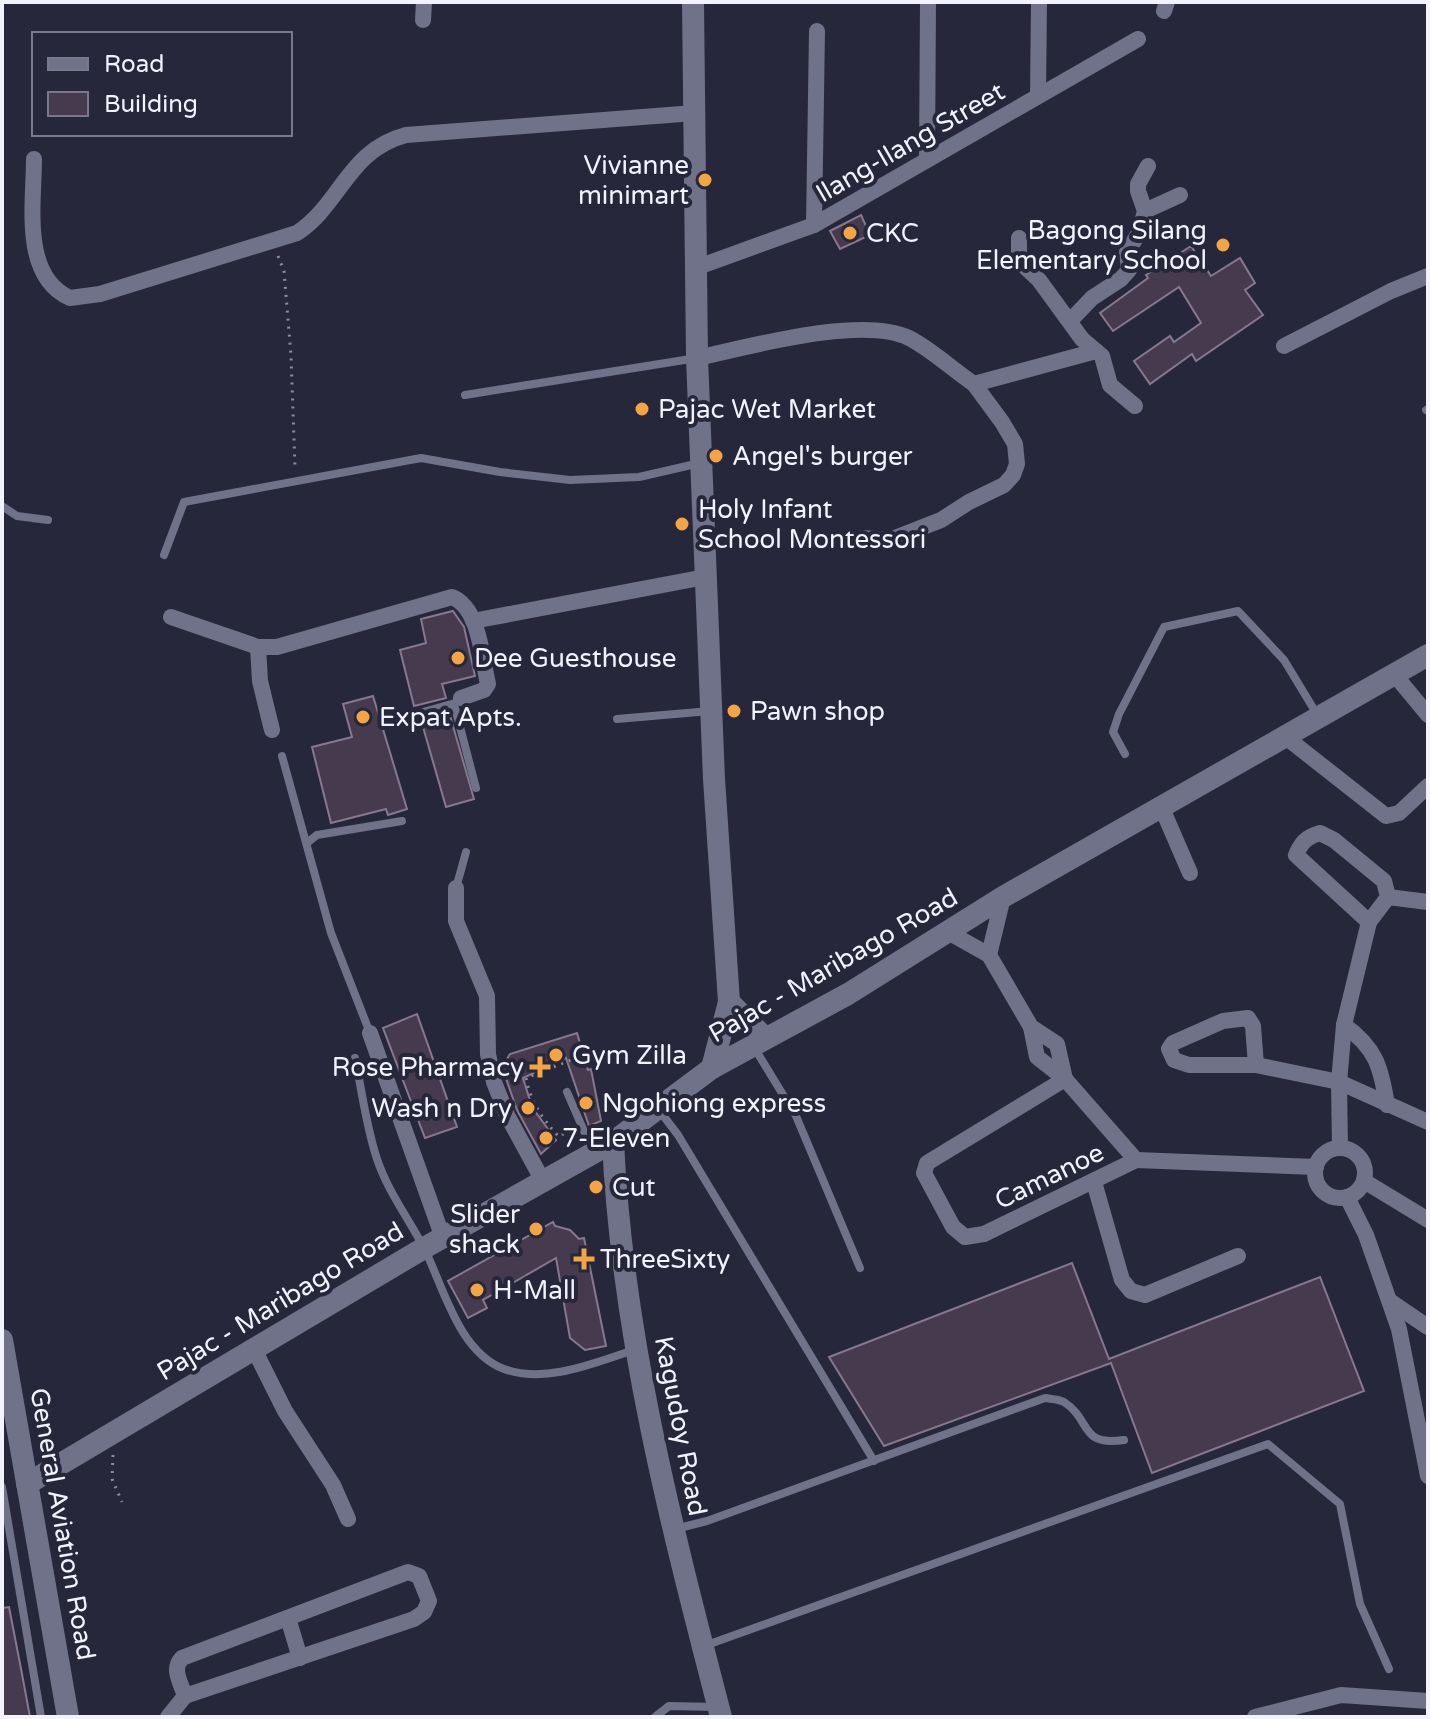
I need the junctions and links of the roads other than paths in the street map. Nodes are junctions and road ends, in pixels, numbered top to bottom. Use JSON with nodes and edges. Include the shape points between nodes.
{"nodes":[{"id":1,"x":424,"y":2,"type":"edge"},
{"id":2,"x":693,"y":2,"type":"edge"},
{"id":3,"x":928,"y":2,"type":"edge"},
{"id":4,"x":1039,"y":2,"type":"edge"},
{"id":5,"x":423,"y":20,"type":"dead end"},
{"id":6,"x":817,"y":31,"type":"dead end"},
{"id":7,"x":1138,"y":39,"type":"dead end"},
{"id":8,"x":1038,"y":94,"type":"junction"},
{"id":9,"x":695,"y":113,"type":"junction"},
{"id":10,"x":34,"y":159,"type":"dead end"},
{"id":11,"x":927,"y":159,"type":"junction"},
{"id":12,"x":1148,"y":166,"type":"dead end"},
{"id":13,"x":1180,"y":195,"type":"dead end"},
{"id":14,"x":1145,"y":211,"type":"junction"},
{"id":15,"x":814,"y":225,"type":"junction"},
{"id":16,"x":1019,"y":238,"type":"dead end"},
{"id":17,"x":698,"y":267,"type":"junction"},
{"id":18,"x":1428,"y":276,"type":"edge"},
{"id":19,"x":1070,"y":321,"type":"junction"},
{"id":20,"x":1284,"y":346,"type":"dead end"},
{"id":21,"x":1096,"y":351,"type":"junction"},
{"id":22,"x":697,"y":358,"type":"junction"},
{"id":23,"x":974,"y":384,"type":"junction"},
{"id":24,"x":465,"y":395,"type":"dead end"},
{"id":25,"x":1135,"y":406,"type":"dead end"},
{"id":26,"x":701,"y":463,"type":"junction"},
{"id":27,"x":2,"y":506,"type":"edge"},
{"id":28,"x":48,"y":520,"type":"dead end"},
{"id":29,"x":863,"y":538,"type":"dead end"},
{"id":30,"x":164,"y":555,"type":"dead end"},
{"id":31,"x":705,"y":577,"type":"junction"},
{"id":32,"x":171,"y":617,"type":"dead end"},
{"id":33,"x":473,"y":621,"type":"junction"},
{"id":34,"x":258,"y":647,"type":"junction"},
{"id":35,"x":1428,"y":655,"type":"edge"},
{"id":36,"x":1394,"y":674,"type":"junction"},
{"id":37,"x":457,"y":701,"type":"junction"},
{"id":38,"x":711,"y":711,"type":"junction"},
{"id":39,"x":1428,"y":715,"type":"edge"},
{"id":40,"x":1318,"y":716,"type":"junction"},
{"id":41,"x":398,"y":719,"type":"dead end"},
{"id":42,"x":617,"y":719,"type":"dead end"},
{"id":43,"x":272,"y":730,"type":"dead end"},
{"id":44,"x":1283,"y":735,"type":"junction"},
{"id":45,"x":1125,"y":754,"type":"dead end"},
{"id":46,"x":282,"y":756,"type":"dead end"},
{"id":47,"x":1428,"y":786,"type":"edge"},
{"id":48,"x":476,"y":788,"type":"dead end"},
{"id":49,"x":1161,"y":806,"type":"junction"},
{"id":50,"x":402,"y":821,"type":"dead end"},
{"id":51,"x":308,"y":842,"type":"junction"},
{"id":52,"x":466,"y":852,"type":"dead end"},
{"id":53,"x":1190,"y":873,"type":"dead end"},
{"id":54,"x":456,"y":888,"type":"joint"},
{"id":55,"x":1003,"y":897,"type":"junction"},
{"id":56,"x":1388,"y":897,"type":"junction"},
{"id":57,"x":1428,"y":902,"type":"edge"},
{"id":58,"x":1369,"y":922,"type":"junction"},
{"id":59,"x":948,"y":932,"type":"junction"},
{"id":60,"x":989,"y":955,"type":"junction"},
{"id":61,"x":729,"y":1002,"type":"junction"},
{"id":62,"x":1344,"y":1025,"type":"junction"},
{"id":63,"x":370,"y":1033,"type":"joint"},
{"id":64,"x":759,"y":1041,"type":"junction"},
{"id":65,"x":355,"y":1058,"type":"dead end"},
{"id":66,"x":1256,"y":1065,"type":"junction"},
{"id":67,"x":712,"y":1068,"type":"junction"},
{"id":68,"x":1065,"y":1079,"type":"junction"},
{"id":69,"x":1339,"y":1082,"type":"junction"},
{"id":70,"x":567,"y":1092,"type":"dead end"},
{"id":71,"x":1387,"y":1105,"type":"junction"},
{"id":72,"x":658,"y":1108,"type":"junction"},
{"id":73,"x":1428,"y":1122,"type":"edge"},
{"id":74,"x":603,"y":1147,"type":"junction"},
{"id":75,"x":1340,"y":1148,"type":"junction"},
{"id":76,"x":1136,"y":1160,"type":"junction"},
{"id":77,"x":1316,"y":1167,"type":"junction"},
{"id":78,"x":1364,"y":1181,"type":"junction"},
{"id":79,"x":1094,"y":1182,"type":"junction"},
{"id":80,"x":544,"y":1183,"type":"junction"},
{"id":81,"x":1347,"y":1197,"type":"junction"},
{"id":82,"x":1428,"y":1220,"type":"edge"},
{"id":83,"x":434,"y":1243,"type":"junction"},
{"id":84,"x":1238,"y":1256,"type":"dead end"},
{"id":85,"x":860,"y":1268,"type":"dead end"},
{"id":86,"x":1391,"y":1302,"type":"junction"},
{"id":87,"x":1428,"y":1327,"type":"edge"},
{"id":88,"x":2,"y":1340,"type":"edge"},
{"id":89,"x":254,"y":1349,"type":"junction"},
{"id":90,"x":636,"y":1349,"type":"junction"},
{"id":91,"x":1124,"y":1440,"type":"dead end"},
{"id":92,"x":1424,"y":1443,"type":"edge"},
{"id":93,"x":874,"y":1461,"type":"junction"},
{"id":94,"x":1428,"y":1476,"type":"edge"},
{"id":95,"x":27,"y":1484,"type":"junction"},
{"id":96,"x":2,"y":1487,"type":"edge"},
{"id":97,"x":348,"y":1519,"type":"dead end"},
{"id":98,"x":673,"y":1529,"type":"junction"},
{"id":99,"x":288,"y":1618,"type":"junction"},
{"id":100,"x":703,"y":1646,"type":"junction"},
{"id":101,"x":300,"y":1658,"type":"junction"},
{"id":102,"x":1389,"y":1669,"type":"dead end"},
{"id":103,"x":185,"y":1696,"type":"junction"},
{"id":104,"x":1428,"y":1701,"type":"edge"},
{"id":105,"x":720,"y":1712,"type":"edge"},
{"id":106,"x":41,"y":1717,"type":"edge"},
{"id":107,"x":68,"y":1717,"type":"edge"},
{"id":108,"x":168,"y":1717,"type":"edge"},
{"id":109,"x":655,"y":1717,"type":"edge"},
{"id":110,"x":1255,"y":1717,"type":"edge"}],
"edges":[{"from":1,"to":5,"type":"street"},
{"from":2,"to":9,"type":"street"},
{"from":3,"to":11,"type":"street"},
{"from":4,"to":8,"type":"street"},
{"from":6,"to":15,"type":"street"},
{"from":7,"to":8,"type":"street","name":"Ilang-Ilang Street"},
{"from":8,"to":11,"type":"street","name":"Ilang-Ilang Street"},
{"from":9,"to":10,"type":"street","via":[[391,139],[352,168],[312,222],[297,233],[100,294],[70,298],[49,284],[35,255]]},
{"from":9,"to":17,"type":"street"},
{"from":11,"to":15,"type":"street","name":"Ilang-Ilang Street"},
{"from":12,"to":14,"type":"street","via":[[1138,184]]},
{"from":13,"to":14,"type":"street"},
{"from":14,"to":19,"type":"street","via":[[1127,252],[1129,270]]},
{"from":15,"to":17,"type":"street","name":"Ilang-Ilang Street"},
{"from":16,"to":19,"type":"street","via":[[1023,265]]},
{"from":17,"to":22,"type":"street"},
{"from":18,"to":20,"type":"street"},
{"from":19,"to":21,"type":"street"},
{"from":21,"to":23,"type":"street"},
{"from":21,"to":25,"type":"street","via":[[1110,385]]},
{"from":22,"to":23,"type":"street","via":[[831,331],[889,332],[909,338]]},
{"from":22,"to":24,"type":"lane"},
{"from":22,"to":26,"type":"street"},
{"from":23,"to":29,"type":"street","via":[[1015,444],[1013,475],[941,520],[890,540]]},
{"from":26,"to":30,"type":"lane","via":[[639,477],[570,480],[421,458],[184,502]]},
{"from":26,"to":31,"type":"street"},
{"from":27,"to":28,"type":"lane","via":[[17,516]]},
{"from":31,"to":33,"type":"street"},
{"from":31,"to":38,"type":"street"},
{"from":32,"to":34,"type":"street"},
{"from":33,"to":34,"type":"street","via":[[461,601],[452,597],[277,647]]},
{"from":33,"to":37,"type":"street","via":[[488,684]]},
{"from":34,"to":43,"type":"street"},
{"from":35,"to":36,"type":"street","name":"Pajac - Maribago Road"},
{"from":36,"to":39,"type":"street"},
{"from":36,"to":40,"type":"street","name":"Pajac - Maribago Road"},
{"from":37,"to":41,"type":"lane"},
{"from":37,"to":48,"type":"lane"},
{"from":38,"to":42,"type":"lane"},
{"from":38,"to":61,"type":"street"},
{"from":40,"to":44,"type":"street","name":"Pajac - Maribago Road"},
{"from":40,"to":45,"type":"lane","via":[[1284,660],[1238,611],[1206,617],[1164,627],[1113,732]]},
{"from":44,"to":47,"type":"street","via":[[1386,816],[1399,813]]},
{"from":44,"to":49,"type":"street","name":"Pajac - Maribago Road"},
{"from":46,"to":51,"type":"lane"},
{"from":49,"to":53,"type":"street"},
{"from":49,"to":55,"type":"street","name":"Pajac - Maribago Road"},
{"from":50,"to":51,"type":"lane","via":[[317,835]]},
{"from":51,"to":63,"type":"lane","via":[[331,933]]},
{"from":52,"to":54,"type":"lane"},
{"from":54,"to":80,"type":"street","via":[[456,921],[487,996],[494,1082]]},
{"from":55,"to":59,"type":"street","name":"Pajac - Maribago Road"},
{"from":55,"to":60,"type":"street"},
{"from":56,"to":57,"type":"street"},
{"from":56,"to":58,"type":"street"},
{"from":56,"to":58,"type":"street","via":[[1384,881],[1326,834],[1310,836],[1301,844],[1296,855],[1300,861]]},
{"from":58,"to":62,"type":"street"},
{"from":59,"to":60,"type":"street"},
{"from":59,"to":64,"type":"street","name":"Pajac - Maribago Road"},
{"from":60,"to":68,"type":"street","via":[[1031,1027],[1037,1057]]},
{"from":61,"to":64,"type":"street"},
{"from":61,"to":67,"type":"street"},
{"from":62,"to":69,"type":"street"},
{"from":62,"to":71,"type":"street","via":[[1363,1039],[1382,1072]]},
{"from":63,"to":83,"type":"street"},
{"from":64,"to":67,"type":"street","name":"Pajac - Maribago Road"},
{"from":64,"to":85,"type":"lane"},
{"from":65,"to":83,"type":"lane","via":[[384,1178]]},
{"from":66,"to":66,"type":"street","via":[[1189,1065],[1174,1060],[1169,1049],[1223,1021],[1248,1018]]},
{"from":66,"to":69,"type":"street"},
{"from":67,"to":72,"type":"street","name":"Pajac - Maribago Road"},
{"from":68,"to":76,"type":"street","name":"Camanoe"},
{"from":68,"to":79,"type":"street","name":"Camanoe","via":[[935,1156],[924,1173],[953,1227],[965,1237],[984,1234]]},
{"from":69,"to":71,"type":"street"},
{"from":69,"to":75,"type":"street"},
{"from":70,"to":74,"type":"lane","via":[[580,1123]]},
{"from":71,"to":73,"type":"street"},
{"from":72,"to":74,"type":"street","name":"Pajac - Maribago Road"},
{"from":72,"to":93,"type":"lane"},
{"from":74,"to":80,"type":"street","name":"Pajac - Maribago Road"},
{"from":74,"to":90,"type":"street","name":"Kagudoy Road"},
{"from":75,"to":77,"type":"street","via":[[1325,1153]]},
{"from":75,"to":78,"type":"street","via":[[1359,1156]]},
{"from":76,"to":77,"type":"street"},
{"from":76,"to":79,"type":"street","name":"Camanoe"},
{"from":77,"to":81,"type":"street","via":[[1315,1178],[1323,1191]]},
{"from":78,"to":81,"type":"street"},
{"from":78,"to":82,"type":"street"},
{"from":79,"to":84,"type":"street","via":[[1122,1280],[1131,1291],[1145,1295]]},
{"from":80,"to":83,"type":"street","name":"Pajac - Maribago Road"},
{"from":81,"to":86,"type":"street"},
{"from":83,"to":89,"type":"street","name":"Pajac - Maribago Road"},
{"from":83,"to":90,"type":"lane","via":[[454,1315],[485,1359],[496,1365],[529,1374],[558,1372]]},
{"from":86,"to":87,"type":"street"},
{"from":86,"to":92,"type":"street"},
{"from":88,"to":95,"type":"street","name":"General Aviation Road"},
{"from":89,"to":95,"type":"street","name":"Pajac - Maribago Road"},
{"from":89,"to":97,"type":"street"},
{"from":90,"to":98,"type":"street","name":"Kagudoy Road"},
{"from":91,"to":93,"type":"lane","via":[[1093,1439],[1063,1401],[1045,1398]]},
{"from":92,"to":94,"type":"street"},
{"from":93,"to":98,"type":"lane"},
{"from":95,"to":107,"type":"street","name":"General Aviation Road"},
{"from":96,"to":106,"type":"lane"},
{"from":98,"to":100,"type":"street","name":"Kagudoy Road"},
{"from":99,"to":101,"type":"street"},
{"from":99,"to":101,"type":"street","via":[[408,1572],[419,1576],[429,1601],[414,1619]]},
{"from":99,"to":103,"type":"street","via":[[182,1658],[176,1670]]},
{"from":100,"to":102,"type":"lane","via":[[1268,1444],[1340,1504],[1360,1604]]},
{"from":100,"to":105,"type":"street","name":"Kagudoy Road"},
{"from":101,"to":103,"type":"street"},
{"from":103,"to":108,"type":"street"},
{"from":104,"to":110,"type":"street","via":[[1341,1695]]},
{"from":105,"to":109,"type":"lane","via":[[669,1706]]}]}
